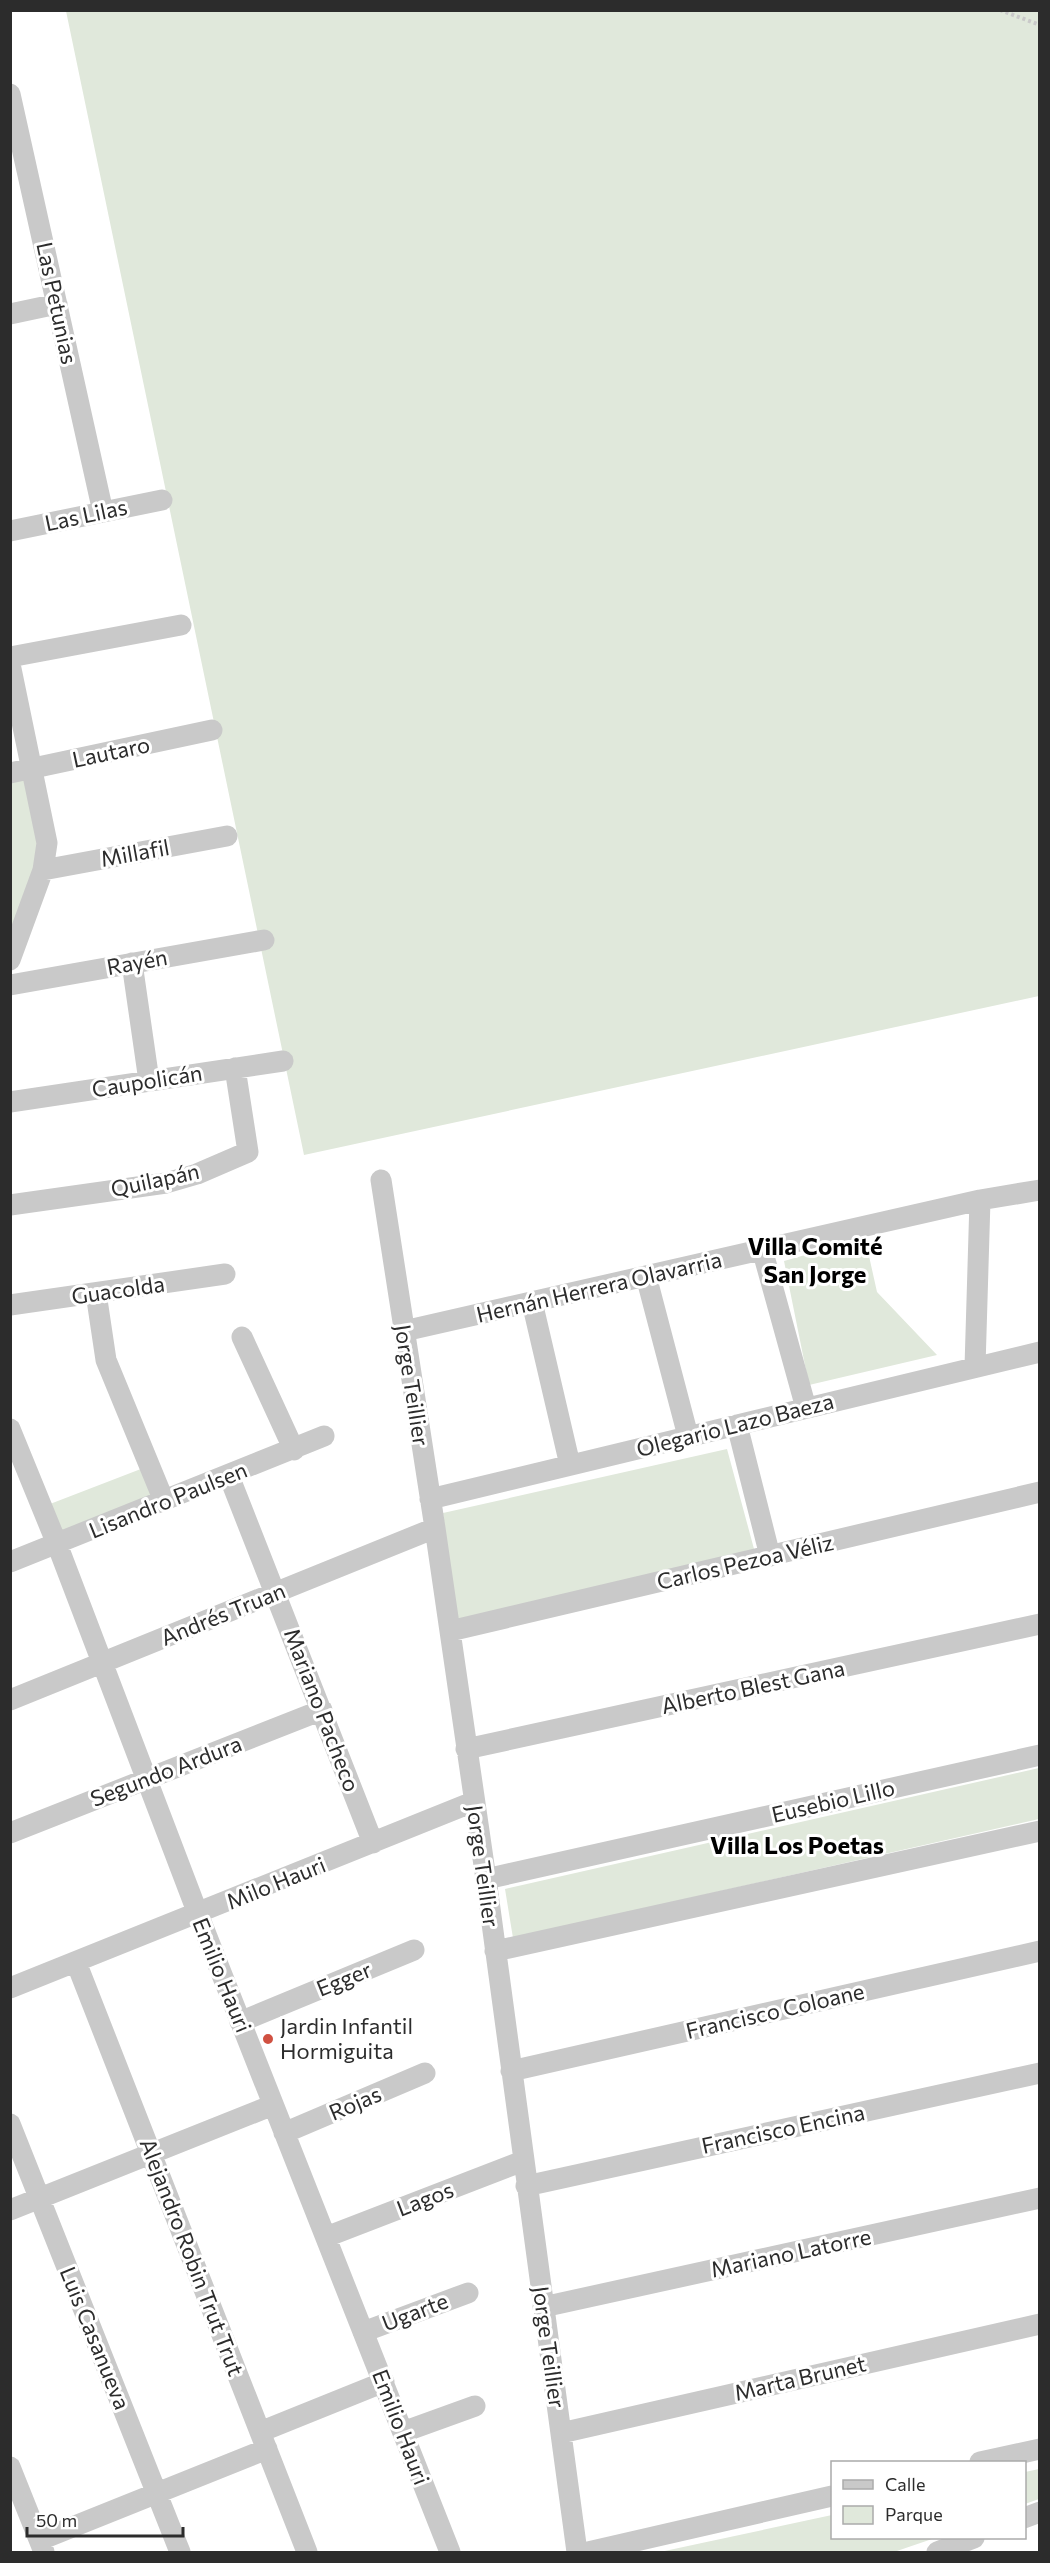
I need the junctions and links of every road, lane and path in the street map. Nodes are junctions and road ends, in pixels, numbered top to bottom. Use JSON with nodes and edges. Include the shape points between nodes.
{"nodes":[{"id":1,"x":1000,"y":10,"type":"edge"},
{"id":2,"x":1040,"y":25,"type":"edge"},
{"id":3,"x":10,"y":94,"type":"edge"},
{"id":4,"x":57,"y":304,"type":"junction"},
{"id":5,"x":10,"y":314,"type":"edge"},
{"id":6,"x":162,"y":500,"type":"dead end"},
{"id":7,"x":103,"y":512,"type":"junction"},
{"id":8,"x":10,"y":531,"type":"edge"},
{"id":9,"x":181,"y":625,"type":"dead end"},
{"id":10,"x":10,"y":657,"type":"edge"},
{"id":11,"x":10,"y":664,"type":"edge"},
{"id":12,"x":212,"y":730,"type":"dead end"},
{"id":13,"x":32,"y":768,"type":"junction"},
{"id":14,"x":10,"y":773,"type":"edge"},
{"id":15,"x":227,"y":836,"type":"dead end"},
{"id":16,"x":43,"y":870,"type":"junction"},
{"id":17,"x":264,"y":940,"type":"dead end"},
{"id":18,"x":10,"y":960,"type":"edge"},
{"id":19,"x":132,"y":963,"type":"junction"},
{"id":20,"x":10,"y":985,"type":"edge"},
{"id":21,"x":283,"y":1060,"type":"dead end"},
{"id":22,"x":235,"y":1068,"type":"junction"},
{"id":23,"x":149,"y":1081,"type":"junction"},
{"id":24,"x":10,"y":1102,"type":"edge"},
{"id":25,"x":381,"y":1180,"type":"dead end"},
{"id":26,"x":1040,"y":1190,"type":"edge"},
{"id":27,"x":980,"y":1200,"type":"junction"},
{"id":28,"x":10,"y":1205,"type":"edge"},
{"id":29,"x":762,"y":1249,"type":"junction"},
{"id":30,"x":225,"y":1274,"type":"dead end"},
{"id":31,"x":646,"y":1276,"type":"junction"},
{"id":32,"x":96,"y":1293,"type":"junction"},
{"id":33,"x":532,"y":1302,"type":"junction"},
{"id":34,"x":10,"y":1305,"type":"edge"},
{"id":35,"x":404,"y":1331,"type":"junction"},
{"id":36,"x":242,"y":1336,"type":"dead end"},
{"id":37,"x":1040,"y":1353,"type":"edge"},
{"id":38,"x":975,"y":1367,"type":"junction"},
{"id":39,"x":806,"y":1408,"type":"junction"},
{"id":40,"x":737,"y":1425,"type":"junction"},
{"id":41,"x":11,"y":1432,"type":"edge"},
{"id":42,"x":324,"y":1436,"type":"dead end"},
{"id":43,"x":688,"y":1436,"type":"junction"},
{"id":44,"x":294,"y":1450,"type":"junction"},
{"id":45,"x":570,"y":1465,"type":"junction"},
{"id":46,"x":229,"y":1476,"type":"junction"},
{"id":47,"x":1040,"y":1492,"type":"edge"},
{"id":48,"x":430,"y":1499,"type":"junction"},
{"id":49,"x":164,"y":1501,"type":"junction"},
{"id":50,"x":435,"y":1528,"type":"junction"},
{"id":51,"x":57,"y":1544,"type":"junction"},
{"id":52,"x":770,"y":1556,"type":"junction"},
{"id":53,"x":10,"y":1562,"type":"edge"},
{"id":54,"x":276,"y":1592,"type":"junction"},
{"id":55,"x":1040,"y":1624,"type":"edge"},
{"id":56,"x":450,"y":1631,"type":"junction"},
{"id":57,"x":101,"y":1664,"type":"junction"},
{"id":58,"x":10,"y":1700,"type":"edge"},
{"id":59,"x":322,"y":1710,"type":"junction"},
{"id":60,"x":466,"y":1749,"type":"junction"},
{"id":61,"x":1040,"y":1755,"type":"edge"},
{"id":62,"x":147,"y":1779,"type":"junction"},
{"id":63,"x":473,"y":1802,"type":"junction"},
{"id":64,"x":1040,"y":1831,"type":"edge"},
{"id":65,"x":10,"y":1833,"type":"edge"},
{"id":66,"x":374,"y":1844,"type":"junction"},
{"id":67,"x":486,"y":1879,"type":"junction"},
{"id":68,"x":198,"y":1914,"type":"junction"},
{"id":69,"x":414,"y":1950,"type":"dead end"},
{"id":70,"x":495,"y":1951,"type":"junction"},
{"id":71,"x":1040,"y":1951,"type":"edge"},
{"id":72,"x":76,"y":1962,"type":"junction"},
{"id":73,"x":10,"y":1988,"type":"edge"},
{"id":74,"x":240,"y":2022,"type":"junction"},
{"id":75,"x":511,"y":2071,"type":"junction"},
{"id":76,"x":425,"y":2073,"type":"dead end"},
{"id":77,"x":1040,"y":2073,"type":"edge"},
{"id":78,"x":273,"y":2105,"type":"junction"},
{"id":79,"x":10,"y":2124,"type":"edge"},
{"id":80,"x":284,"y":2133,"type":"junction"},
{"id":81,"x":151,"y":2155,"type":"junction"},
{"id":82,"x":523,"y":2161,"type":"junction"},
{"id":83,"x":526,"y":2186,"type":"junction"},
{"id":84,"x":1040,"y":2198,"type":"edge"},
{"id":85,"x":40,"y":2199,"type":"junction"},
{"id":86,"x":10,"y":2210,"type":"edge"},
{"id":87,"x":326,"y":2237,"type":"junction"},
{"id":88,"x":468,"y":2293,"type":"dead end"},
{"id":89,"x":543,"y":2307,"type":"junction"},
{"id":90,"x":1040,"y":2324,"type":"edge"},
{"id":91,"x":363,"y":2332,"type":"junction"},
{"id":92,"x":384,"y":2382,"type":"junction"},
{"id":93,"x":475,"y":2406,"type":"dead end"},
{"id":94,"x":403,"y":2432,"type":"junction"},
{"id":95,"x":561,"y":2433,"type":"junction"},
{"id":96,"x":263,"y":2440,"type":"junction"},
{"id":97,"x":1040,"y":2449,"type":"edge"},
{"id":98,"x":989,"y":2461,"type":"edge"},
{"id":99,"x":11,"y":2468,"type":"edge"},
{"id":100,"x":157,"y":2493,"type":"junction"},
{"id":101,"x":831,"y":2496,"type":"edge"},
{"id":102,"x":972,"y":2539,"type":"edge"},
{"id":103,"x":42,"y":2546,"type":"edge"},
{"id":104,"x":180,"y":2553,"type":"edge"},
{"id":105,"x":307,"y":2553,"type":"edge"},
{"id":106,"x":450,"y":2553,"type":"edge"},
{"id":107,"x":577,"y":2553,"type":"edge"},
{"id":108,"x":588,"y":2553,"type":"edge"},
{"id":109,"x":937,"y":2553,"type":"edge"}],
"edges":[{"from":1,"to":2,"type":"path"},
{"from":3,"to":4,"type":"street","name":"Las Petunias"},
{"from":4,"to":5,"type":"street"},
{"from":4,"to":7,"type":"street","name":"Las Petunias"},
{"from":6,"to":7,"type":"street","name":"Las Lilas"},
{"from":7,"to":8,"type":"street","name":"Las Lilas"},
{"from":9,"to":10,"type":"street"},
{"from":11,"to":13,"type":"street"},
{"from":12,"to":13,"type":"street","name":"Lautaro"},
{"from":13,"to":14,"type":"street","name":"Lautaro"},
{"from":13,"to":16,"type":"street","via":[[47,843]]},
{"from":15,"to":16,"type":"street","name":"Millafil"},
{"from":16,"to":18,"type":"street"},
{"from":17,"to":19,"type":"street","name":"Rayén"},
{"from":19,"to":20,"type":"street","name":"Rayén"},
{"from":19,"to":23,"type":"street"},
{"from":21,"to":22,"type":"street","name":"Caupolicán"},
{"from":22,"to":23,"type":"street","name":"Caupolicán"},
{"from":22,"to":28,"type":"street","name":"Quilapán","via":[[248,1152],[166,1183]]},
{"from":23,"to":24,"type":"street","name":"Caupolicán"},
{"from":25,"to":35,"type":"street","name":"Jorge Teillier"},
{"from":26,"to":27,"type":"street","name":"Hernán Herrera Olavarria"},
{"from":27,"to":29,"type":"street","name":"Hernán Herrera Olavarria"},
{"from":27,"to":38,"type":"street"},
{"from":29,"to":31,"type":"street","name":"Hernán Herrera Olavarria"},
{"from":29,"to":39,"type":"street"},
{"from":30,"to":32,"type":"street","name":"Guacolda"},
{"from":31,"to":33,"type":"street","name":"Hernán Herrera Olavarria"},
{"from":31,"to":43,"type":"street"},
{"from":32,"to":34,"type":"street","name":"Guacolda"},
{"from":32,"to":49,"type":"street","via":[[106,1360]]},
{"from":33,"to":35,"type":"street","name":"Hernán Herrera Olavarria"},
{"from":33,"to":45,"type":"street"},
{"from":35,"to":48,"type":"street","name":"Jorge Teillier"},
{"from":36,"to":44,"type":"street"},
{"from":37,"to":38,"type":"street","name":"Olegario Lazo Baeza"},
{"from":38,"to":39,"type":"street","name":"Olegario Lazo Baeza"},
{"from":39,"to":40,"type":"street","name":"Olegario Lazo Baeza"},
{"from":40,"to":43,"type":"street","name":"Olegario Lazo Baeza"},
{"from":40,"to":52,"type":"street"},
{"from":41,"to":51,"type":"street","name":"Emilio Hauri"},
{"from":42,"to":44,"type":"street","name":"Lisandro Paulsen"},
{"from":43,"to":45,"type":"street","name":"Olegario Lazo Baeza"},
{"from":44,"to":46,"type":"street","name":"Lisandro Paulsen"},
{"from":45,"to":48,"type":"street","name":"Olegario Lazo Baeza"},
{"from":46,"to":49,"type":"street","name":"Lisandro Paulsen"},
{"from":46,"to":54,"type":"street","name":"Mariano Pacheco"},
{"from":47,"to":52,"type":"street","name":"Carlos Pezoa Véliz"},
{"from":48,"to":50,"type":"street","name":"Jorge Teillier"},
{"from":49,"to":51,"type":"street","name":"Lisandro Paulsen"},
{"from":50,"to":54,"type":"street","name":"Andrés Truan"},
{"from":50,"to":56,"type":"street","name":"Jorge Teillier"},
{"from":51,"to":53,"type":"street","name":"Lisandro Paulsen"},
{"from":51,"to":57,"type":"street","name":"Emilio Hauri"},
{"from":52,"to":56,"type":"street","name":"Carlos Pezoa Véliz"},
{"from":54,"to":57,"type":"street","name":"Andrés Truan"},
{"from":54,"to":59,"type":"street","name":"Mariano Pacheco"},
{"from":55,"to":60,"type":"street","name":"Alberto Blest Gana"},
{"from":56,"to":60,"type":"street","name":"Jorge Teillier"},
{"from":57,"to":58,"type":"street","name":"Andrés Truan"},
{"from":57,"to":62,"type":"street","name":"Emilio Hauri"},
{"from":59,"to":62,"type":"street","name":"Segundo Ardura"},
{"from":59,"to":66,"type":"street","name":"Mariano Pacheco"},
{"from":60,"to":63,"type":"street","name":"Jorge Teillier"},
{"from":61,"to":67,"type":"street","name":"Eusebio Lillo"},
{"from":62,"to":65,"type":"street","name":"Segundo Ardura"},
{"from":62,"to":68,"type":"street","name":"Emilio Hauri"},
{"from":63,"to":66,"type":"street","name":"Milo Hauri"},
{"from":63,"to":67,"type":"street","name":"Jorge Teillier"},
{"from":64,"to":70,"type":"street"},
{"from":66,"to":68,"type":"street","name":"Milo Hauri"},
{"from":67,"to":70,"type":"street","name":"Jorge Teillier"},
{"from":68,"to":72,"type":"street","name":"Milo Hauri"},
{"from":68,"to":74,"type":"street","name":"Emilio Hauri"},
{"from":69,"to":74,"type":"street","name":"Egger"},
{"from":70,"to":75,"type":"street","name":"Jorge Teillier"},
{"from":71,"to":75,"type":"street","name":"Francisco Coloane"},
{"from":72,"to":73,"type":"street","name":"Milo Hauri"},
{"from":72,"to":81,"type":"street","name":"Alejandro Robin Trut Trut"},
{"from":74,"to":78,"type":"street","name":"Emilio Hauri"},
{"from":75,"to":82,"type":"street","name":"Jorge Teillier"},
{"from":76,"to":80,"type":"street","name":"Rojas"},
{"from":77,"to":83,"type":"street","name":"Francisco Encina"},
{"from":78,"to":80,"type":"street","name":"Emilio Hauri"},
{"from":78,"to":81,"type":"street"},
{"from":79,"to":85,"type":"street","name":"Luis Casanueva"},
{"from":80,"to":87,"type":"street","name":"Emilio Hauri"},
{"from":81,"to":85,"type":"street"},
{"from":81,"to":96,"type":"street","name":"Alejandro Robin Trut Trut"},
{"from":82,"to":83,"type":"street","name":"Jorge Teillier"},
{"from":82,"to":87,"type":"street","name":"Lagos"},
{"from":83,"to":89,"type":"street","name":"Jorge Teillier"},
{"from":84,"to":89,"type":"street","name":"Mariano Latorre"},
{"from":85,"to":86,"type":"street"},
{"from":85,"to":100,"type":"street","name":"Luis Casanueva"},
{"from":87,"to":91,"type":"street","name":"Emilio Hauri"},
{"from":88,"to":91,"type":"street","name":"Ugarte"},
{"from":89,"to":95,"type":"street","name":"Jorge Teillier"},
{"from":90,"to":95,"type":"street","name":"Marta Brunet"},
{"from":91,"to":92,"type":"street","name":"Emilio Hauri"},
{"from":92,"to":94,"type":"street","name":"Emilio Hauri"},
{"from":92,"to":96,"type":"street"},
{"from":93,"to":94,"type":"street"},
{"from":94,"to":106,"type":"street","name":"Emilio Hauri"},
{"from":95,"to":107,"type":"street","name":"Jorge Teillier"},
{"from":96,"to":100,"type":"street"},
{"from":96,"to":105,"type":"street","name":"Alejandro Robin Trut Trut"},
{"from":97,"to":98,"type":"street"},
{"from":99,"to":103,"type":"street"},
{"from":100,"to":103,"type":"street"},
{"from":100,"to":104,"type":"street","name":"Luis Casanueva"},
{"from":101,"to":108,"type":"street"},
{"from":102,"to":109,"type":"street"}]}
